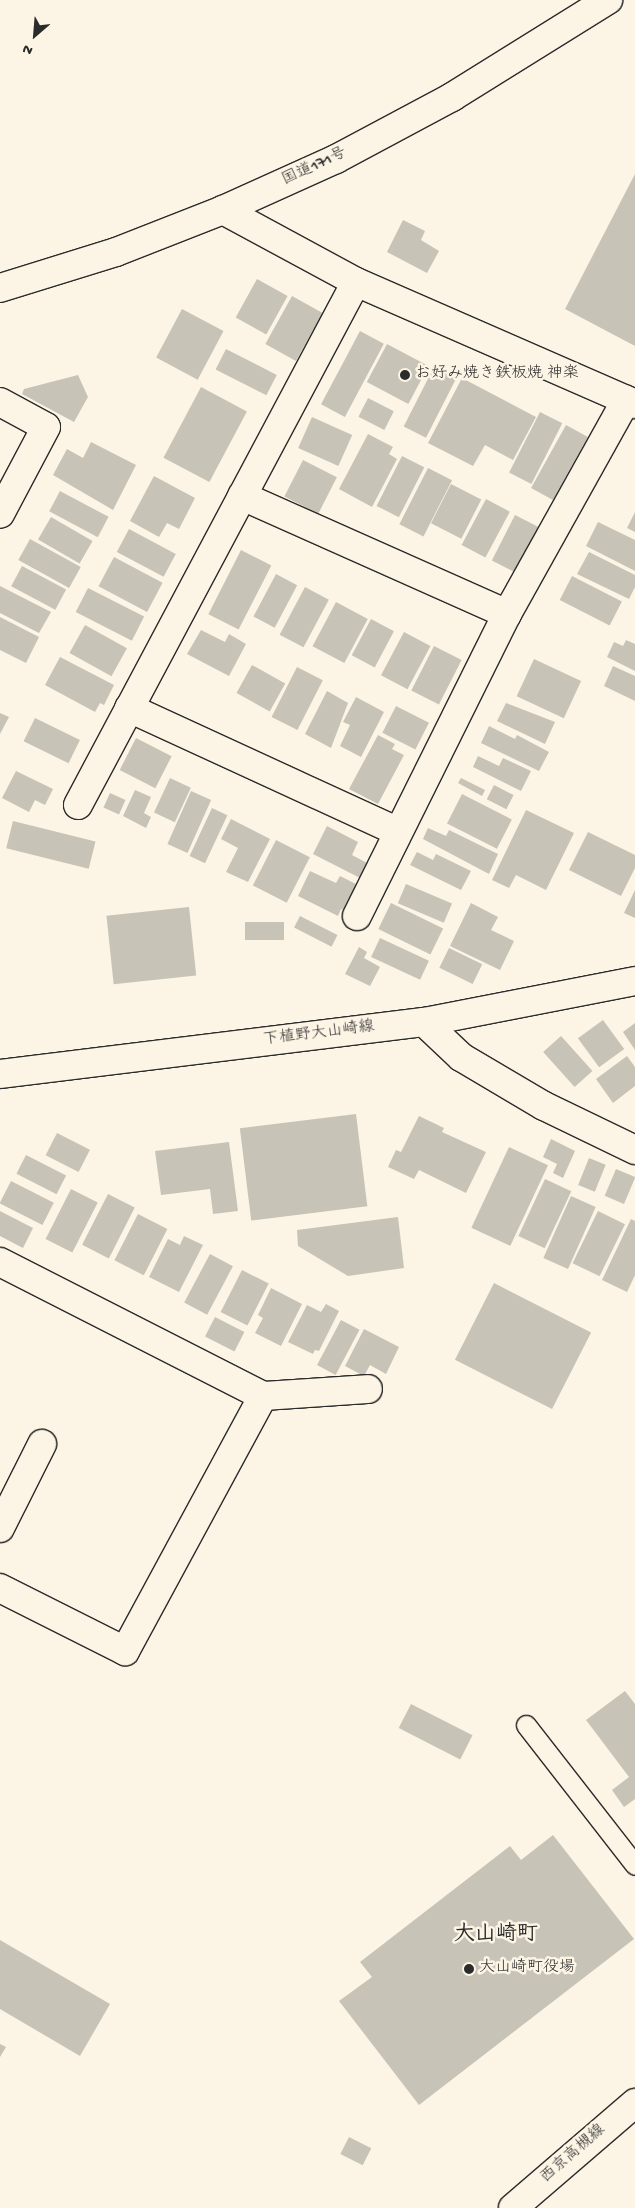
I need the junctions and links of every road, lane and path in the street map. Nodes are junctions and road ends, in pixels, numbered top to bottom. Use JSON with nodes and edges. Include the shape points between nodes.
{"nodes":[{"id":1,"x":608,"y":0,"type":"edge"},
{"id":2,"x":223,"y":210,"type":"junction"},
{"id":3,"x":356,"y":282,"type":"junction"},
{"id":4,"x":0,"y":288,"type":"edge"},
{"id":5,"x":0,"y":402,"type":"edge"},
{"id":6,"x":630,"y":402,"type":"edge"},
{"id":7,"x":242,"y":496,"type":"junction"},
{"id":8,"x":0,"y":514,"type":"edge"},
{"id":9,"x":507,"y":614,"type":"junction"},
{"id":10,"x":129,"y":708,"type":"junction"},
{"id":11,"x":78,"y":805,"type":"dead end"},
{"id":12,"x":397,"y":831,"type":"junction"},
{"id":13,"x":357,"y":916,"type":"dead end"},
{"id":14,"x":635,"y":981,"type":"edge"},
{"id":15,"x":424,"y":1022,"type":"junction"},
{"id":16,"x":0,"y":1074,"type":"edge"},
{"id":17,"x":635,"y":1150,"type":"edge"},
{"id":18,"x":0,"y":1262,"type":"edge"},
{"id":19,"x":368,"y":1388,"type":"dead end"},
{"id":20,"x":263,"y":1396,"type":"junction"},
{"id":21,"x":42,"y":1444,"type":"dead end"},
{"id":22,"x":0,"y":1528,"type":"edge"},
{"id":23,"x":0,"y":1588,"type":"edge"},
{"id":24,"x":526,"y":1725,"type":"dead end"},
{"id":25,"x":635,"y":1866,"type":"edge"},
{"id":26,"x":635,"y":2103,"type":"edge"},
{"id":27,"x":513,"y":2208,"type":"edge"}],
"edges":[{"from":1,"to":2,"type":"main road","name":"国道171号","via":[[444,102],[336,159]]},
{"from":2,"to":3,"type":"main road"},
{"from":2,"to":4,"type":"main road","name":"国道171号","via":[[116,252]]},
{"from":3,"to":6,"type":"main road"},
{"from":3,"to":7,"type":"main road"},
{"from":5,"to":8,"type":"main road","via":[[46,427]]},
{"from":6,"to":9,"type":"main road"},
{"from":7,"to":9,"type":"main road"},
{"from":7,"to":10,"type":"main road"},
{"from":9,"to":12,"type":"main road"},
{"from":10,"to":11,"type":"main road"},
{"from":10,"to":12,"type":"main road"},
{"from":12,"to":13,"type":"main road"},
{"from":14,"to":15,"type":"main road","name":"下植野大山崎線"},
{"from":15,"to":16,"type":"main road","name":"下植野大山崎線"},
{"from":15,"to":17,"type":"main road","via":[[461,1057],[544,1106]]},
{"from":18,"to":20,"type":"main road"},
{"from":19,"to":20,"type":"main road"},
{"from":20,"to":23,"type":"main road","via":[[125,1651]]},
{"from":21,"to":22,"type":"main road"},
{"from":24,"to":25,"type":"lane"},
{"from":26,"to":27,"type":"main road","name":"西京高槻線"}]}
